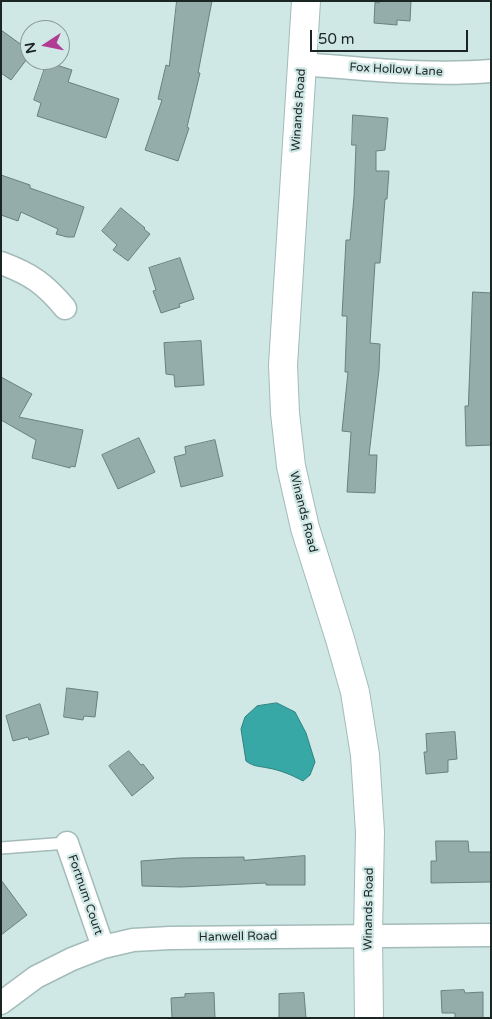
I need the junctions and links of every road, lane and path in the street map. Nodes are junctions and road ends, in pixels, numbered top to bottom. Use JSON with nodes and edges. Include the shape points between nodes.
{"nodes":[{"id":1,"x":306,"y":1,"type":"edge"},
{"id":2,"x":302,"y":64,"type":"junction"},
{"id":3,"x":491,"y":71,"type":"edge"},
{"id":4,"x":1,"y":263,"type":"edge"},
{"id":5,"x":65,"y":308,"type":"dead end"},
{"id":6,"x":67,"y":842,"type":"joint"},
{"id":7,"x":1,"y":848,"type":"edge"},
{"id":8,"x":368,"y":935,"type":"junction"},
{"id":9,"x":491,"y":935,"type":"edge"},
{"id":10,"x":103,"y":947,"type":"junction"},
{"id":11,"x":1,"y":1003,"type":"edge"},
{"id":12,"x":369,"y":1018,"type":"edge"}],
"edges":[{"from":1,"to":2,"type":"street","name":"Winands Road"},
{"from":2,"to":3,"type":"street","name":"Fox Hollow Lane","via":[[447,73]]},
{"from":2,"to":8,"type":"street","name":"Winands Road","via":[[283,365],[285,413],[305,528],[340,639],[365,754],[370,832]]},
{"from":4,"to":5,"type":"street","via":[[32,277],[50,290]]},
{"from":6,"to":7,"type":"lane"},
{"from":6,"to":10,"type":"street","name":"Fortnum Court"},
{"from":8,"to":9,"type":"street","name":"Hanwell Road"},
{"from":8,"to":10,"type":"street","name":"Hanwell Road","via":[[170,938],[133,940]]},
{"from":8,"to":12,"type":"street","name":"Winands Road"},
{"from":10,"to":11,"type":"street","name":"Hanwell Road","via":[[36,977]]}]}
